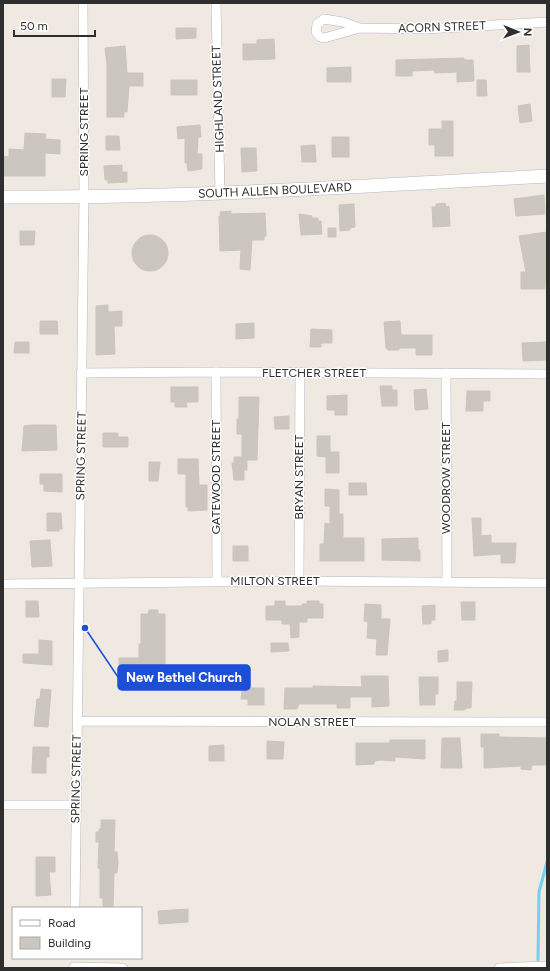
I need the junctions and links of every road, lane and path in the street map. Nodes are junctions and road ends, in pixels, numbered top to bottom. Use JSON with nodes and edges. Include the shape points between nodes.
{"nodes":[{"id":1,"x":83,"y":3,"type":"edge"},
{"id":2,"x":216,"y":3,"type":"edge"},
{"id":3,"x":547,"y":22,"type":"edge"},
{"id":4,"x":360,"y":28,"type":"dead end"},
{"id":5,"x":547,"y":176,"type":"edge"},
{"id":6,"x":220,"y":194,"type":"junction"},
{"id":7,"x":3,"y":197,"type":"edge"},
{"id":8,"x":84,"y":197,"type":"junction"},
{"id":9,"x":216,"y":372,"type":"junction"},
{"id":10,"x":81,"y":373,"type":"junction"},
{"id":11,"x":300,"y":373,"type":"junction"},
{"id":12,"x":446,"y":373,"type":"junction"},
{"id":13,"x":547,"y":374,"type":"edge"},
{"id":14,"x":299,"y":581,"type":"junction"},
{"id":15,"x":217,"y":582,"type":"junction"},
{"id":16,"x":447,"y":582,"type":"junction"},
{"id":17,"x":547,"y":582,"type":"edge"},
{"id":18,"x":80,"y":583,"type":"junction"},
{"id":19,"x":3,"y":584,"type":"edge"},
{"id":20,"x":77,"y":721,"type":"junction"},
{"id":21,"x":547,"y":722,"type":"edge"},
{"id":22,"x":76,"y":804,"type":"junction"},
{"id":23,"x":3,"y":805,"type":"edge"},
{"id":24,"x":75,"y":907,"type":"edge"},
{"id":25,"x":547,"y":966,"type":"edge"},
{"id":26,"x":74,"y":968,"type":"edge"},
{"id":27,"x":124,"y":968,"type":"edge"},
{"id":28,"x":499,"y":968,"type":"edge"}],
"edges":[{"from":1,"to":8,"type":"street","name":"SPRING STREET"},
{"from":2,"to":6,"type":"street","name":"HIGHLAND STREET"},
{"from":3,"to":4,"type":"street","name":"ACORN STREET","via":[[425,29]]},
{"from":5,"to":6,"type":"street","name":"SOUTH ALLEN BOULEVARD"},
{"from":6,"to":8,"type":"street","name":"SOUTH ALLEN BOULEVARD"},
{"from":7,"to":8,"type":"street","name":"SOUTH ALLEN BOULEVARD"},
{"from":8,"to":10,"type":"street","name":"SPRING STREET"},
{"from":9,"to":10,"type":"street","name":"FLETCHER STREET"},
{"from":9,"to":11,"type":"street","name":"FLETCHER STREET"},
{"from":9,"to":15,"type":"street","name":"GATEWOOD STREET"},
{"from":10,"to":18,"type":"street","name":"SPRING STREET"},
{"from":11,"to":12,"type":"street","name":"FLETCHER STREET"},
{"from":11,"to":14,"type":"street","name":"BRYAN STREET"},
{"from":12,"to":13,"type":"street","name":"FLETCHER STREET"},
{"from":12,"to":16,"type":"street","name":"WOODROW STREET"},
{"from":14,"to":15,"type":"street","name":"MILTON STREET"},
{"from":14,"to":16,"type":"street","name":"MILTON STREET"},
{"from":15,"to":18,"type":"street","name":"MILTON STREET"},
{"from":16,"to":17,"type":"street","name":"MILTON STREET"},
{"from":18,"to":19,"type":"street","name":"MILTON STREET"},
{"from":18,"to":20,"type":"street","name":"SPRING STREET"},
{"from":20,"to":21,"type":"street","name":"NOLAN STREET"},
{"from":20,"to":22,"type":"street","name":"SPRING STREET"},
{"from":22,"to":23,"type":"street"},
{"from":22,"to":24,"type":"street","name":"SPRING STREET"},
{"from":25,"to":28,"type":"street"},
{"from":26,"to":27,"type":"street"}]}
